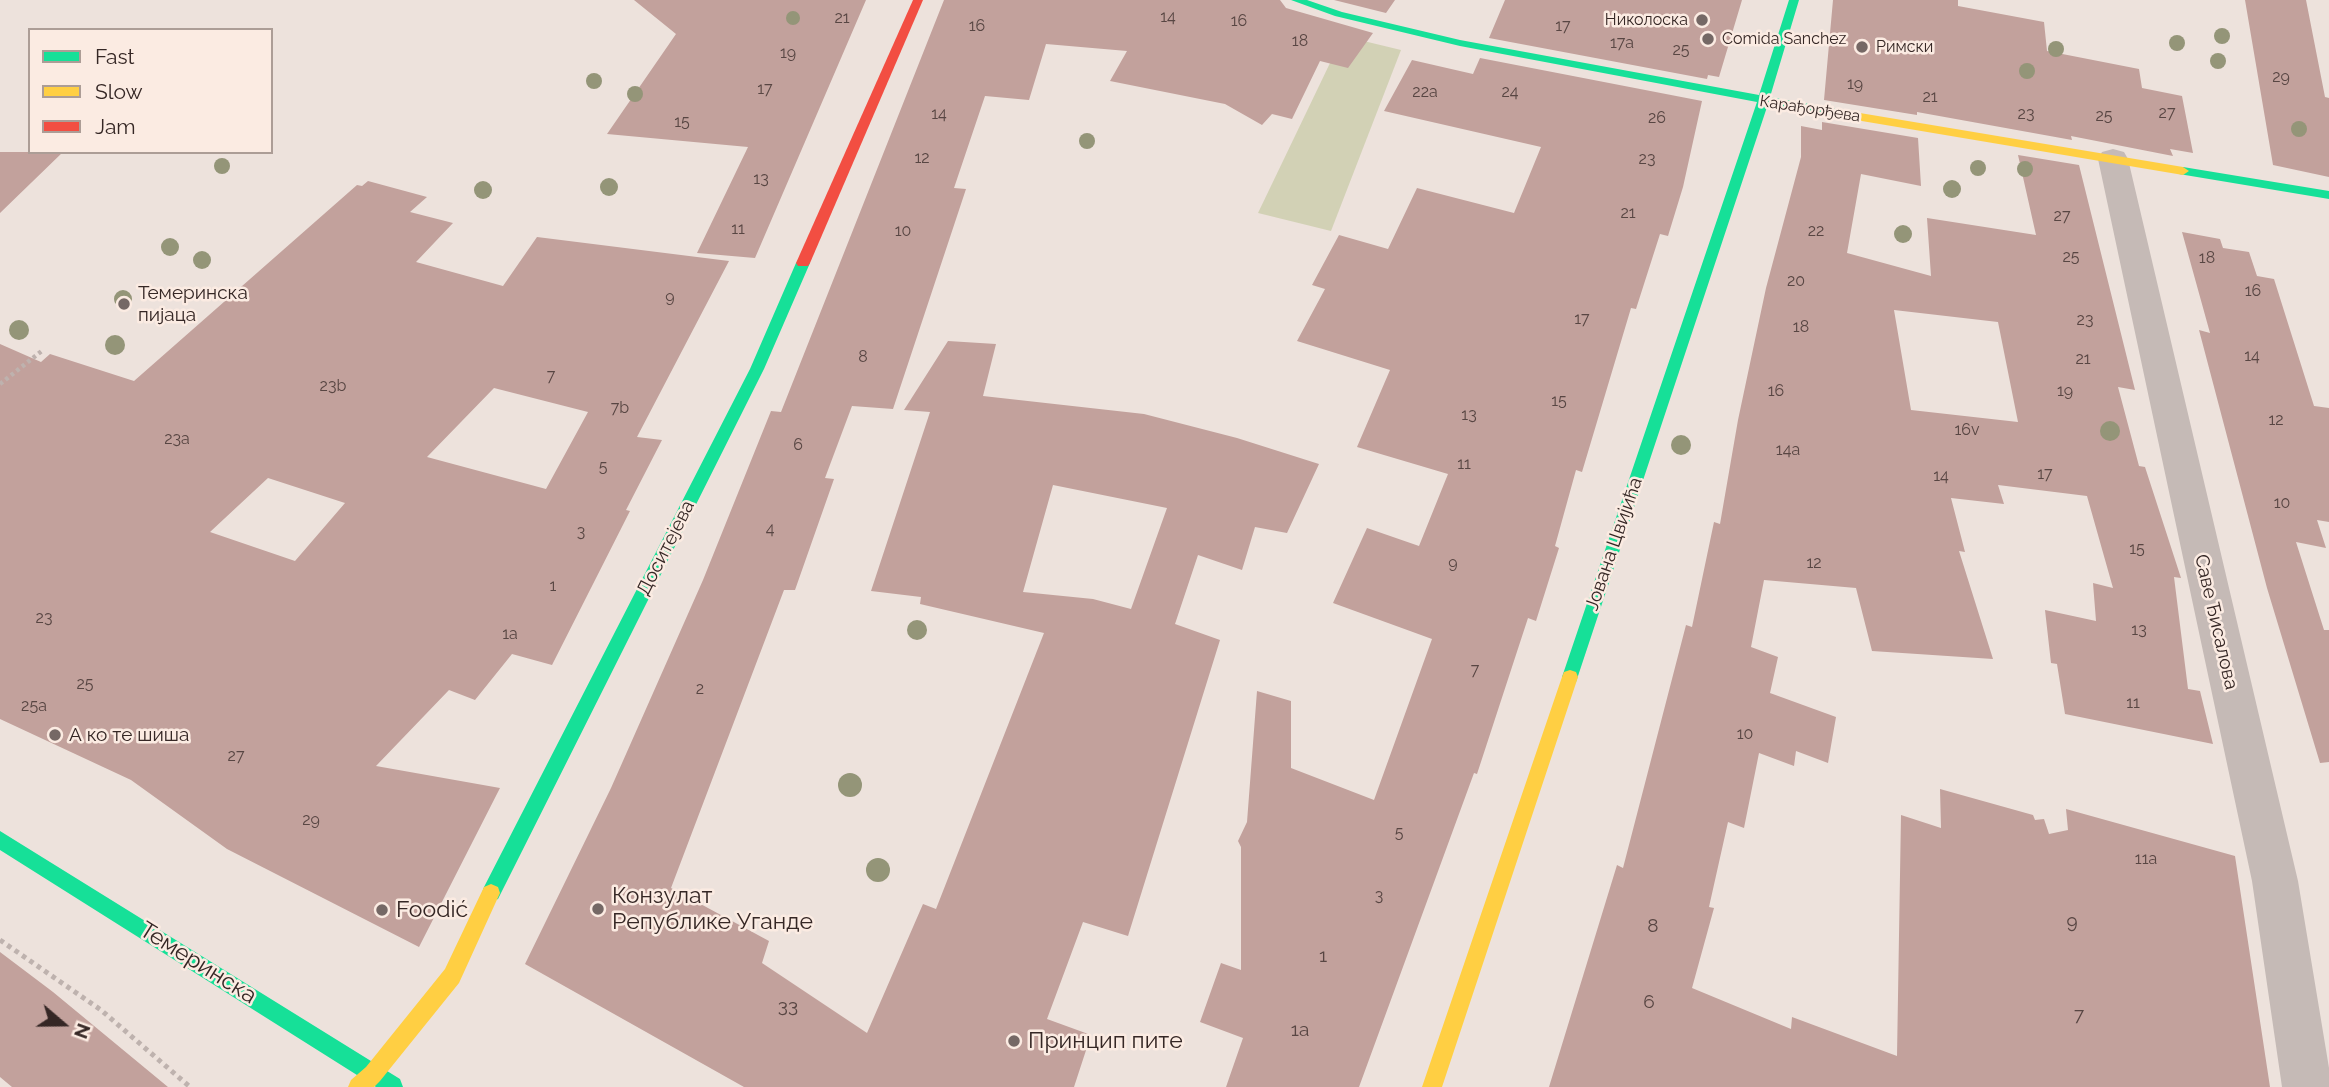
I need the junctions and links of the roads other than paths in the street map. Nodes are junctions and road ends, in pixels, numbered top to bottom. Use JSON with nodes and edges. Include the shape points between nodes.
{"nodes":[{"id":1,"x":918,"y":0,"type":"edge"},
{"id":2,"x":1296,"y":0,"type":"edge"},
{"id":3,"x":1794,"y":0,"type":"edge"},
{"id":4,"x":1763,"y":101,"type":"junction"},
{"id":5,"x":2113,"y":159,"type":"junction"},
{"id":6,"x":2329,"y":195,"type":"edge"},
{"id":7,"x":0,"y":840,"type":"edge"},
{"id":8,"x":373,"y":1074,"type":"junction"},
{"id":9,"x":358,"y":1087,"type":"edge"},
{"id":10,"x":395,"y":1087,"type":"edge"},
{"id":11,"x":1432,"y":1087,"type":"edge"},
{"id":12,"x":2306,"y":1087,"type":"edge"}],
"edges":[{"from":1,"to":8,"type":"street","name":"Доситејева","via":[[757,369],[452,976]]},
{"from":2,"to":4,"type":"street","name":"Карађорђева","via":[[1460,43]]},
{"from":3,"to":4,"type":"street","name":"Јована Цвијића"},
{"from":4,"to":5,"type":"street","name":"Карађорђева"},
{"from":4,"to":11,"type":"street","name":"Јована Цвијића"},
{"from":5,"to":6,"type":"street","name":"Карађорђева"},
{"from":5,"to":12,"type":"street","name":"Саве Ђисалова","via":[[2275,881]]},
{"from":7,"to":8,"type":"street","name":"Темеринска"},
{"from":8,"to":9,"type":"street","name":"Доситејева"},
{"from":8,"to":10,"type":"street","name":"Темеринска"}]}
